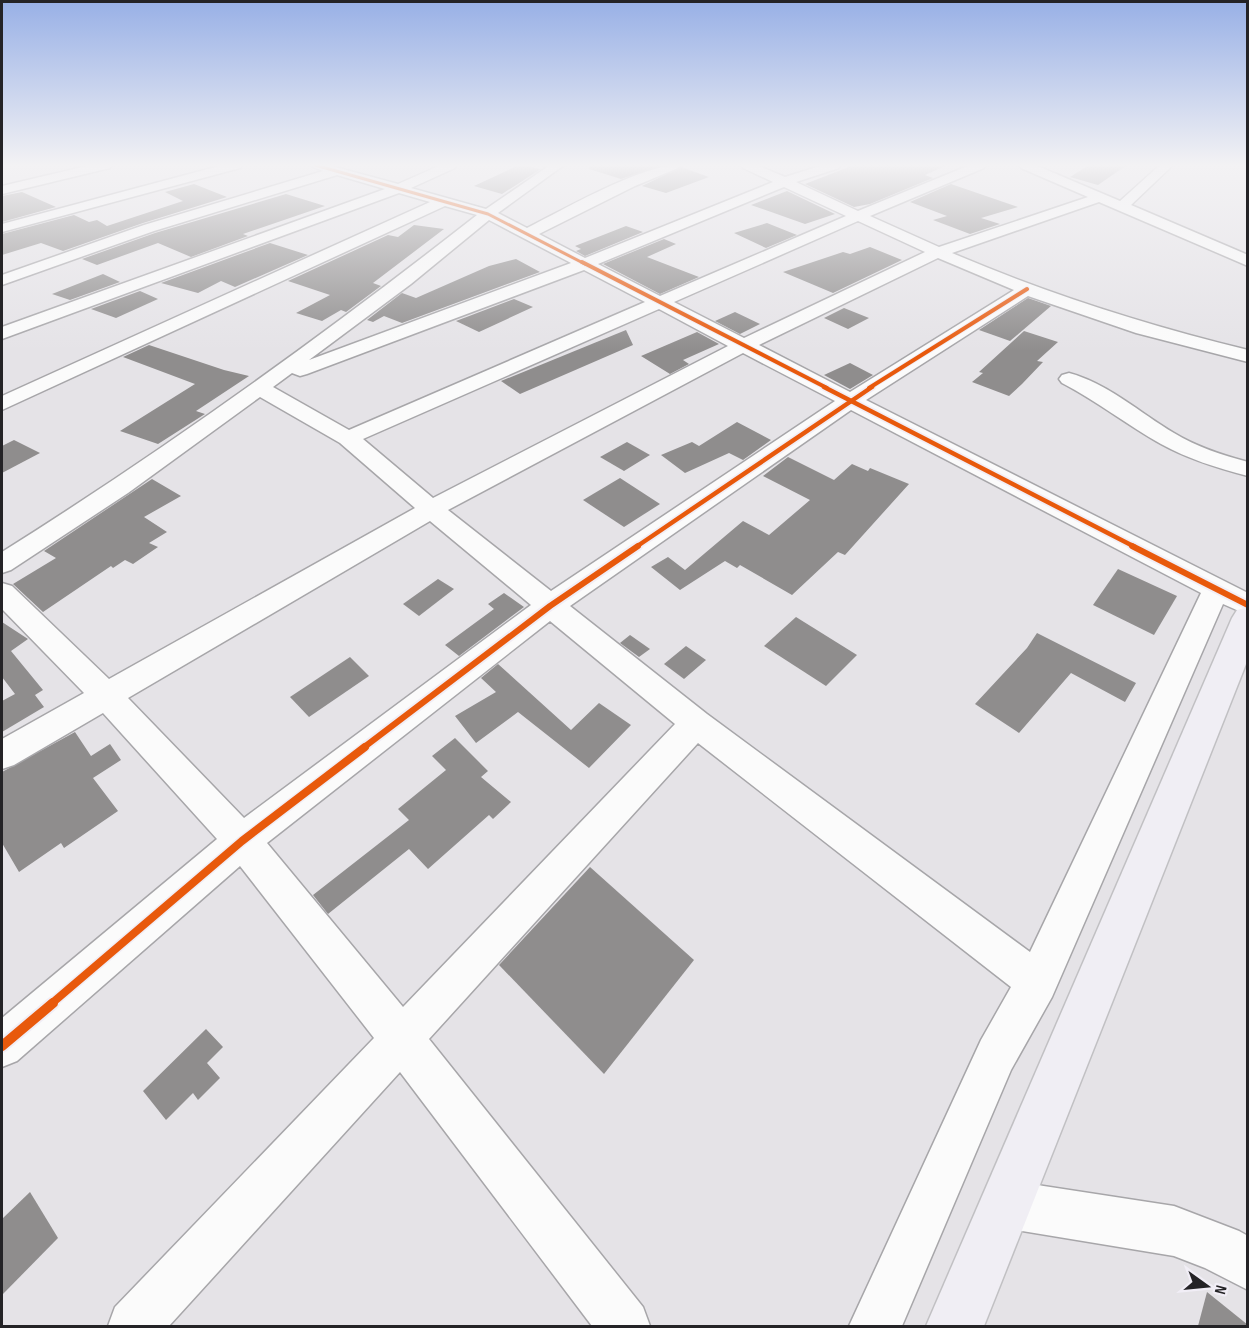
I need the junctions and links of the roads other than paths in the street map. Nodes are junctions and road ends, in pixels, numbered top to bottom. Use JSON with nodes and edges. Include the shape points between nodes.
{"nodes":[{"id":1,"x":152,"y":227,"type":"edge"},
{"id":2,"x":294,"y":227,"type":"edge"},
{"id":3,"x":388,"y":227,"type":"edge"},
{"id":4,"x":472,"y":227,"type":"edge"},
{"id":5,"x":511,"y":227,"type":"edge"},
{"id":6,"x":541,"y":227,"type":"edge"},
{"id":7,"x":676,"y":227,"type":"edge"},
{"id":8,"x":832,"y":227,"type":"edge"},
{"id":9,"x":881,"y":227,"type":"edge"},
{"id":10,"x":1013,"y":227,"type":"edge"},
{"id":11,"x":1169,"y":227,"type":"edge"},
{"id":12,"x":525,"y":235,"type":"junction"},
{"id":13,"x":936,"y":253,"type":"junction"},
{"id":14,"x":1248,"y":261,"type":"edge"},
{"id":15,"x":584,"y":264,"type":"junction"},
{"id":16,"x":2,"y":280,"type":"edge"},
{"id":17,"x":1028,"y":289,"type":"junction"},
{"id":18,"x":660,"y":301,"type":"junction"},
{"id":19,"x":2,"y":333,"type":"edge"},
{"id":20,"x":742,"y":346,"type":"junction"},
{"id":21,"x":1248,"y":356,"type":"edge"},
{"id":22,"x":1069,"y":379,"type":"dead end"},
{"id":23,"x":265,"y":384,"type":"junction"},
{"id":24,"x":851,"y":400,"type":"junction"},
{"id":25,"x":2,"y":404,"type":"edge"},
{"id":26,"x":348,"y":438,"type":"junction"},
{"id":27,"x":1248,"y":469,"type":"edge"},
{"id":28,"x":431,"y":509,"type":"junction"},
{"id":29,"x":2,"y":564,"type":"edge"},
{"id":30,"x":2,"y":593,"type":"edge"},
{"id":31,"x":1232,"y":597,"type":"edge"},
{"id":32,"x":550,"y":606,"type":"junction"},
{"id":33,"x":1248,"y":618,"type":"edge"},
{"id":34,"x":106,"y":695,"type":"junction"},
{"id":35,"x":696,"y":723,"type":"junction"},
{"id":36,"x":2,"y":755,"type":"edge"},
{"id":37,"x":242,"y":841,"type":"junction"},
{"id":38,"x":1037,"y":982,"type":"junction"},
{"id":39,"x":402,"y":1039,"type":"junction"},
{"id":40,"x":2,"y":1046,"type":"edge"},
{"id":41,"x":1004,"y":1204,"type":"junction"},
{"id":42,"x":1248,"y":1265,"type":"edge"},
{"id":43,"x":134,"y":1326,"type":"edge"},
{"id":44,"x":624,"y":1326,"type":"edge"},
{"id":45,"x":876,"y":1326,"type":"edge"},
{"id":46,"x":955,"y":1326,"type":"edge"}],
"edges":[{"from":1,"to":16,"type":"street"},
{"from":2,"to":19,"type":"street"},
{"from":3,"to":25,"type":"street"},
{"from":4,"to":23,"type":"street"},
{"from":5,"to":12,"type":"street"},
{"from":6,"to":12,"type":"street"},
{"from":7,"to":15,"type":"street"},
{"from":8,"to":18,"type":"street"},
{"from":9,"to":13,"type":"street"},
{"from":10,"to":13,"type":"street"},
{"from":11,"to":14,"type":"street"},
{"from":12,"to":15,"type":"street"},
{"from":13,"to":17,"type":"street"},
{"from":13,"to":20,"type":"street"},
{"from":15,"to":18,"type":"street"},
{"from":15,"to":23,"type":"street"},
{"from":17,"to":21,"type":"street","via":[[1140,328]]},
{"from":17,"to":24,"type":"street"},
{"from":18,"to":20,"type":"street"},
{"from":18,"to":26,"type":"street"},
{"from":20,"to":24,"type":"street"},
{"from":20,"to":28,"type":"street"},
{"from":22,"to":27,"type":"street","via":[[1168,439],[1209,458]]},
{"from":23,"to":26,"type":"street"},
{"from":23,"to":29,"type":"street","via":[[120,488]]},
{"from":24,"to":31,"type":"street"},
{"from":24,"to":32,"type":"street"},
{"from":26,"to":28,"type":"street"},
{"from":28,"to":32,"type":"street"},
{"from":28,"to":34,"type":"street"},
{"from":30,"to":34,"type":"street"},
{"from":31,"to":38,"type":"street"},
{"from":32,"to":35,"type":"street"},
{"from":32,"to":37,"type":"street"},
{"from":33,"to":41,"type":"main road"},
{"from":34,"to":36,"type":"street"},
{"from":34,"to":37,"type":"street"},
{"from":35,"to":38,"type":"street"},
{"from":35,"to":39,"type":"street"},
{"from":37,"to":39,"type":"street"},
{"from":37,"to":40,"type":"street"},
{"from":38,"to":45,"type":"street","via":[[996,1055]]},
{"from":39,"to":43,"type":"street"},
{"from":39,"to":44,"type":"street"},
{"from":41,"to":42,"type":"street","via":[[1174,1231],[1221,1249]]},
{"from":41,"to":46,"type":"main road"}]}
